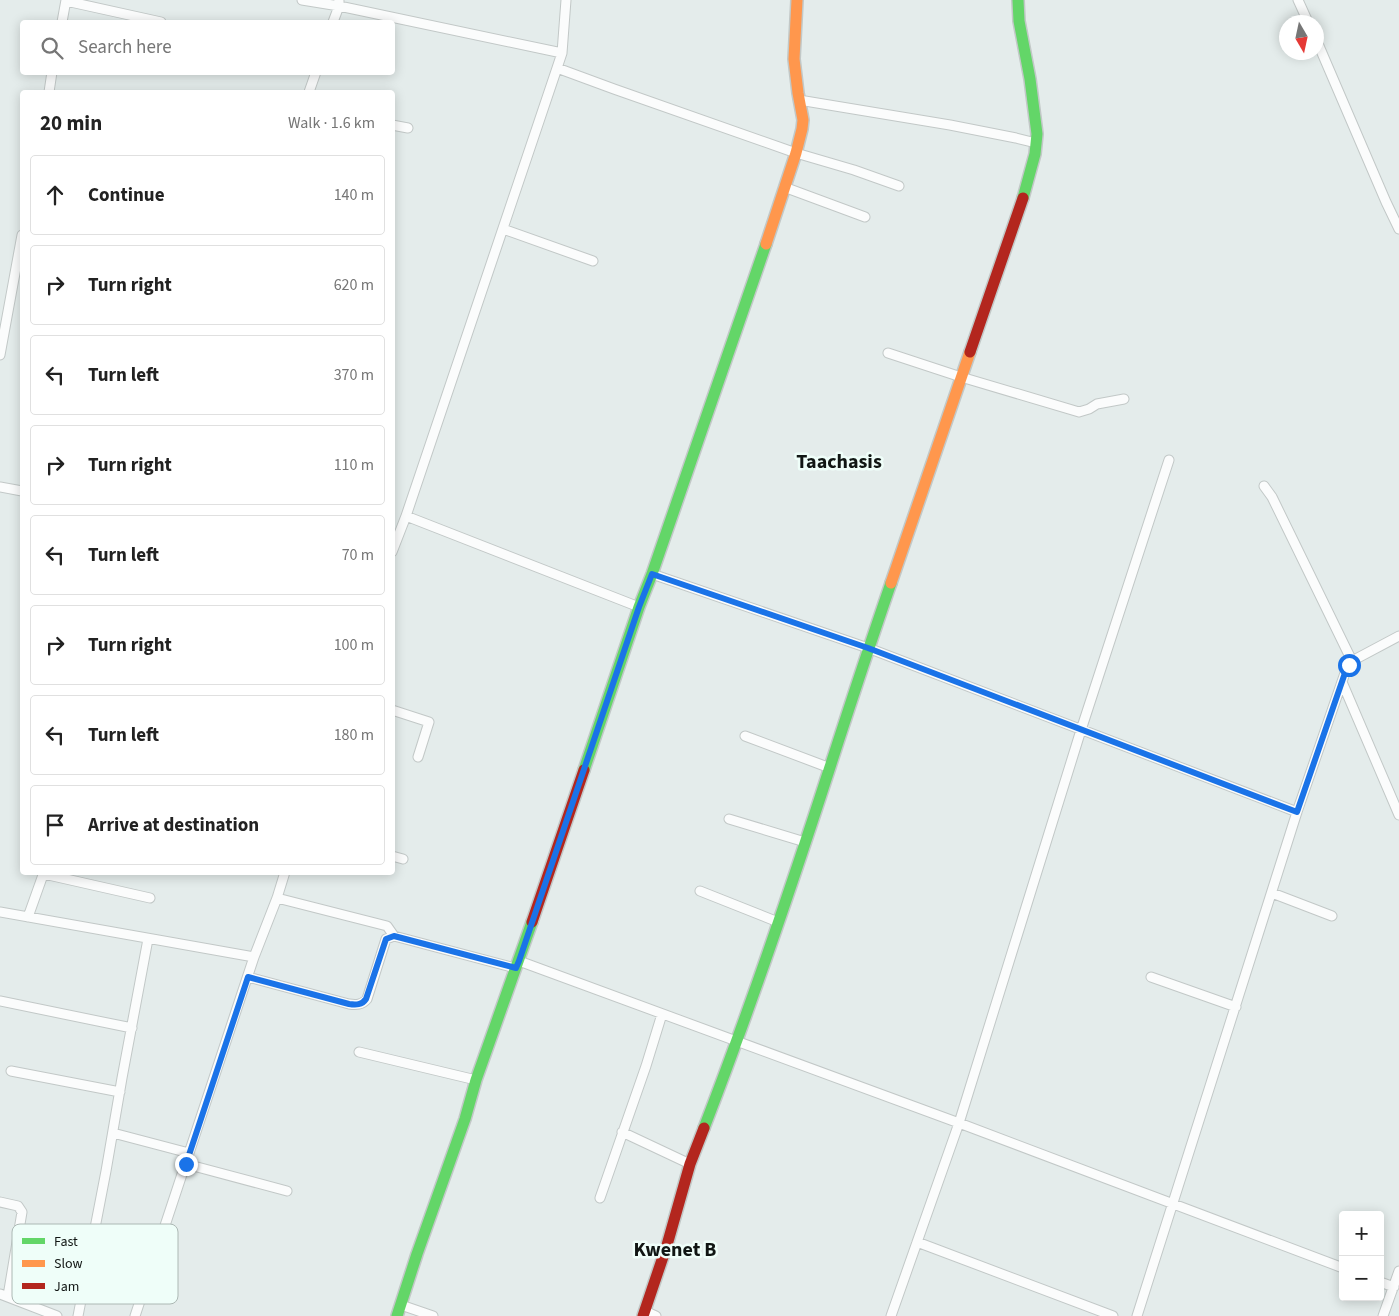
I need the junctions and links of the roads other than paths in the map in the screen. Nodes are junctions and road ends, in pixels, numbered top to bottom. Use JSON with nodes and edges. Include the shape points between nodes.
{"nodes":[{"id":1,"x":66,"y":0,"type":"edge"},
{"id":2,"x":302,"y":0,"type":"edge"},
{"id":3,"x":566,"y":0,"type":"edge"},
{"id":4,"x":797,"y":0,"type":"edge"},
{"id":5,"x":1018,"y":0,"type":"edge"},
{"id":6,"x":1298,"y":0,"type":"edge"},
{"id":7,"x":339,"y":3,"type":"edge"},
{"id":8,"x":1305,"y":15,"type":"edge"},
{"id":9,"x":62,"y":20,"type":"edge"},
{"id":10,"x":152,"y":20,"type":"edge"},
{"id":11,"x":334,"y":20,"type":"edge"},
{"id":12,"x":562,"y":52,"type":"junction"},
{"id":13,"x":1324,"y":58,"type":"edge"},
{"id":14,"x":557,"y":68,"type":"junction"},
{"id":15,"x":52,"y":75,"type":"edge"},
{"id":16,"x":315,"y":75,"type":"edge"},
{"id":17,"x":49,"y":90,"type":"edge"},
{"id":18,"x":310,"y":90,"type":"edge"},
{"id":19,"x":800,"y":100,"type":"junction"},
{"id":20,"x":395,"y":126,"type":"edge"},
{"id":21,"x":408,"y":128,"type":"dead end"},
{"id":22,"x":1036,"y":143,"type":"junction"},
{"id":23,"x":796,"y":153,"type":"junction"},
{"id":24,"x":899,"y":186,"type":"dead end"},
{"id":25,"x":784,"y":187,"type":"junction"},
{"id":26,"x":865,"y":217,"type":"dead end"},
{"id":27,"x":503,"y":228,"type":"junction"},
{"id":28,"x":1399,"y":229,"type":"edge"},
{"id":29,"x":20,"y":261,"type":"edge"},
{"id":30,"x":593,"y":261,"type":"dead end"},
{"id":31,"x":19,"y":274,"type":"edge"},
{"id":32,"x":888,"y":352,"type":"dead end"},
{"id":33,"x":0,"y":356,"type":"edge"},
{"id":34,"x":960,"y":377,"type":"junction"},
{"id":35,"x":1124,"y":399,"type":"dead end"},
{"id":36,"x":1168,"y":460,"type":"dead end"},
{"id":37,"x":1264,"y":486,"type":"dead end"},
{"id":38,"x":0,"y":487,"type":"edge"},
{"id":39,"x":20,"y":491,"type":"edge"},
{"id":40,"x":406,"y":516,"type":"junction"},
{"id":41,"x":395,"y":544,"type":"edge"},
{"id":42,"x":652,"y":574,"type":"junction"},
{"id":43,"x":639,"y":607,"type":"junction"},
{"id":44,"x":1399,"y":636,"type":"edge"},
{"id":45,"x":868,"y":648,"type":"junction"},
{"id":46,"x":1352,"y":661,"type":"junction"},
{"id":47,"x":1342,"y":682,"type":"junction"},
{"id":48,"x":395,"y":711,"type":"edge"},
{"id":49,"x":1081,"y":730,"type":"junction"},
{"id":50,"x":746,"y":736,"type":"dead end"},
{"id":51,"x":418,"y":757,"type":"dead end"},
{"id":52,"x":830,"y":768,"type":"junction"},
{"id":53,"x":1297,"y":812,"type":"junction"},
{"id":54,"x":1399,"y":815,"type":"edge"},
{"id":55,"x":729,"y":819,"type":"dead end"},
{"id":56,"x":805,"y":842,"type":"junction"},
{"id":57,"x":395,"y":857,"type":"edge"},
{"id":58,"x":403,"y":859,"type":"dead end"},
{"id":59,"x":43,"y":875,"type":"edge"},
{"id":60,"x":52,"y":875,"type":"edge"},
{"id":61,"x":284,"y":875,"type":"edge"},
{"id":62,"x":700,"y":891,"type":"dead end"},
{"id":63,"x":1272,"y":893,"type":"junction"},
{"id":64,"x":150,"y":898,"type":"dead end"},
{"id":65,"x":277,"y":898,"type":"junction"},
{"id":66,"x":0,"y":912,"type":"edge"},
{"id":67,"x":1332,"y":916,"type":"dead end"},
{"id":68,"x":28,"y":917,"type":"junction"},
{"id":69,"x":778,"y":922,"type":"junction"},
{"id":70,"x":394,"y":936,"type":"junction"},
{"id":71,"x":148,"y":939,"type":"junction"},
{"id":72,"x":254,"y":957,"type":"junction"},
{"id":73,"x":517,"y":965,"type":"junction"},
{"id":74,"x":248,"y":977,"type":"junction"},
{"id":75,"x":1150,"y":977,"type":"dead end"},
{"id":76,"x":0,"y":1000,"type":"edge"},
{"id":77,"x":1236,"y":1007,"type":"junction"},
{"id":78,"x":662,"y":1014,"type":"junction"},
{"id":79,"x":132,"y":1028,"type":"junction"},
{"id":80,"x":737,"y":1042,"type":"junction"},
{"id":81,"x":359,"y":1052,"type":"dead end"},
{"id":82,"x":11,"y":1071,"type":"dead end"},
{"id":83,"x":476,"y":1080,"type":"junction"},
{"id":84,"x":120,"y":1092,"type":"junction"},
{"id":85,"x":959,"y":1123,"type":"junction"},
{"id":86,"x":113,"y":1132,"type":"junction"},
{"id":87,"x":622,"y":1132,"type":"junction"},
{"id":88,"x":189,"y":1153,"type":"junction"},
{"id":89,"x":186,"y":1164,"type":"junction"},
{"id":90,"x":690,"y":1164,"type":"junction"},
{"id":91,"x":287,"y":1191,"type":"dead end"},
{"id":92,"x":600,"y":1198,"type":"dead end"},
{"id":93,"x":0,"y":1202,"type":"edge"},
{"id":94,"x":1173,"y":1204,"type":"junction"},
{"id":95,"x":19,"y":1224,"type":"edge"},
{"id":96,"x":96,"y":1224,"type":"edge"},
{"id":97,"x":166,"y":1224,"type":"edge"},
{"id":98,"x":917,"y":1242,"type":"junction"},
{"id":99,"x":12,"y":1258,"type":"edge"},
{"id":100,"x":1339,"y":1266,"type":"edge"},
{"id":101,"x":1399,"y":1271,"type":"edge"},
{"id":102,"x":1384,"y":1284,"type":"edge"},
{"id":103,"x":1394,"y":1288,"type":"junction"},
{"id":104,"x":4,"y":1295,"type":"edge"},
{"id":105,"x":22,"y":1304,"type":"edge"},
{"id":106,"x":139,"y":1304,"type":"edge"},
{"id":107,"x":399,"y":1310,"type":"edge"},
{"id":108,"x":43,"y":1314,"type":"edge"},
{"id":109,"x":644,"y":1314,"type":"edge"},
{"id":110,"x":57,"y":1316,"type":"edge"},
{"id":111,"x":135,"y":1316,"type":"edge"},
{"id":112,"x":433,"y":1316,"type":"edge"},
{"id":113,"x":656,"y":1316,"type":"edge"},
{"id":114,"x":892,"y":1316,"type":"edge"},
{"id":115,"x":1113,"y":1316,"type":"edge"},
{"id":116,"x":1137,"y":1316,"type":"edge"},
{"id":117,"x":1383,"y":1316,"type":"edge"}],
"edges":[{"from":1,"to":9,"type":"street"},
{"from":1,"to":10,"type":"street"},
{"from":2,"to":7,"type":"street"},
{"from":3,"to":12,"type":"street"},
{"from":4,"to":19,"type":"street","via":[[794,59]]},
{"from":5,"to":22,"type":"street"},
{"from":6,"to":8,"type":"street"},
{"from":7,"to":11,"type":"street"},
{"from":7,"to":12,"type":"street"},
{"from":12,"to":14,"type":"street"},
{"from":13,"to":28,"type":"street"},
{"from":14,"to":23,"type":"street"},
{"from":14,"to":27,"type":"street"},
{"from":15,"to":17,"type":"street"},
{"from":16,"to":18,"type":"street"},
{"from":19,"to":22,"type":"street"},
{"from":19,"to":23,"type":"street","via":[[803,120]]},
{"from":20,"to":21,"type":"street"},
{"from":22,"to":34,"type":"street","via":[[1026,190]]},
{"from":23,"to":24,"type":"street"},
{"from":23,"to":25,"type":"street"},
{"from":25,"to":26,"type":"street"},
{"from":25,"to":42,"type":"street"},
{"from":27,"to":30,"type":"street"},
{"from":27,"to":40,"type":"street"},
{"from":29,"to":31,"type":"street"},
{"from":31,"to":33,"type":"street"},
{"from":32,"to":34,"type":"street"},
{"from":34,"to":35,"type":"street","via":[[1079,412],[1097,404]]},
{"from":34,"to":45,"type":"street"},
{"from":36,"to":49,"type":"street"},
{"from":37,"to":46,"type":"street"},
{"from":38,"to":39,"type":"street"},
{"from":40,"to":41,"type":"street"},
{"from":40,"to":43,"type":"street"},
{"from":42,"to":43,"type":"street"},
{"from":42,"to":45,"type":"street"},
{"from":43,"to":73,"type":"street"},
{"from":44,"to":46,"type":"street"},
{"from":45,"to":49,"type":"street"},
{"from":45,"to":52,"type":"street"},
{"from":46,"to":47,"type":"street"},
{"from":47,"to":53,"type":"street"},
{"from":47,"to":54,"type":"street"},
{"from":48,"to":51,"type":"street","via":[[430,722]]},
{"from":49,"to":53,"type":"street"},
{"from":49,"to":85,"type":"street"},
{"from":50,"to":52,"type":"street"},
{"from":52,"to":56,"type":"street"},
{"from":53,"to":63,"type":"street"},
{"from":55,"to":56,"type":"street"},
{"from":56,"to":69,"type":"street"},
{"from":57,"to":58,"type":"street"},
{"from":59,"to":68,"type":"street"},
{"from":60,"to":64,"type":"street"},
{"from":61,"to":65,"type":"street"},
{"from":62,"to":69,"type":"street"},
{"from":63,"to":67,"type":"street"},
{"from":63,"to":77,"type":"street"},
{"from":65,"to":70,"type":"street","via":[[387,926]]},
{"from":65,"to":72,"type":"street"},
{"from":66,"to":68,"type":"street"},
{"from":68,"to":71,"type":"street"},
{"from":69,"to":80,"type":"street"},
{"from":70,"to":73,"type":"street"},
{"from":70,"to":74,"type":"street","via":[[386,939],[366,999],[360,1004],[349,1004]]},
{"from":71,"to":72,"type":"street"},
{"from":71,"to":79,"type":"street"},
{"from":72,"to":74,"type":"street"},
{"from":73,"to":78,"type":"street"},
{"from":73,"to":83,"type":"street"},
{"from":74,"to":88,"type":"street"},
{"from":75,"to":77,"type":"street"},
{"from":76,"to":79,"type":"street"},
{"from":77,"to":94,"type":"street"},
{"from":78,"to":80,"type":"street"},
{"from":78,"to":87,"type":"street"},
{"from":79,"to":84,"type":"street"},
{"from":80,"to":85,"type":"street"},
{"from":80,"to":90,"type":"street"},
{"from":81,"to":83,"type":"street"},
{"from":82,"to":84,"type":"street"},
{"from":83,"to":107,"type":"street"},
{"from":84,"to":86,"type":"street"},
{"from":85,"to":94,"type":"street"},
{"from":85,"to":98,"type":"street"},
{"from":86,"to":88,"type":"street"},
{"from":86,"to":96,"type":"street"},
{"from":87,"to":90,"type":"street"},
{"from":87,"to":92,"type":"street"},
{"from":88,"to":89,"type":"street"},
{"from":89,"to":91,"type":"street"},
{"from":89,"to":97,"type":"street"},
{"from":90,"to":109,"type":"street"},
{"from":93,"to":95,"type":"street","via":[[18,1206],[22,1212]]},
{"from":94,"to":100,"type":"street"},
{"from":94,"to":116,"type":"street"},
{"from":98,"to":114,"type":"street"},
{"from":98,"to":115,"type":"street"},
{"from":99,"to":104,"type":"street"},
{"from":101,"to":103,"type":"street"},
{"from":102,"to":103,"type":"street"},
{"from":103,"to":117,"type":"street"},
{"from":105,"to":108,"type":"street"},
{"from":106,"to":111,"type":"street"},
{"from":107,"to":112,"type":"street"},
{"from":108,"to":110,"type":"street"},
{"from":109,"to":113,"type":"street"}]}
